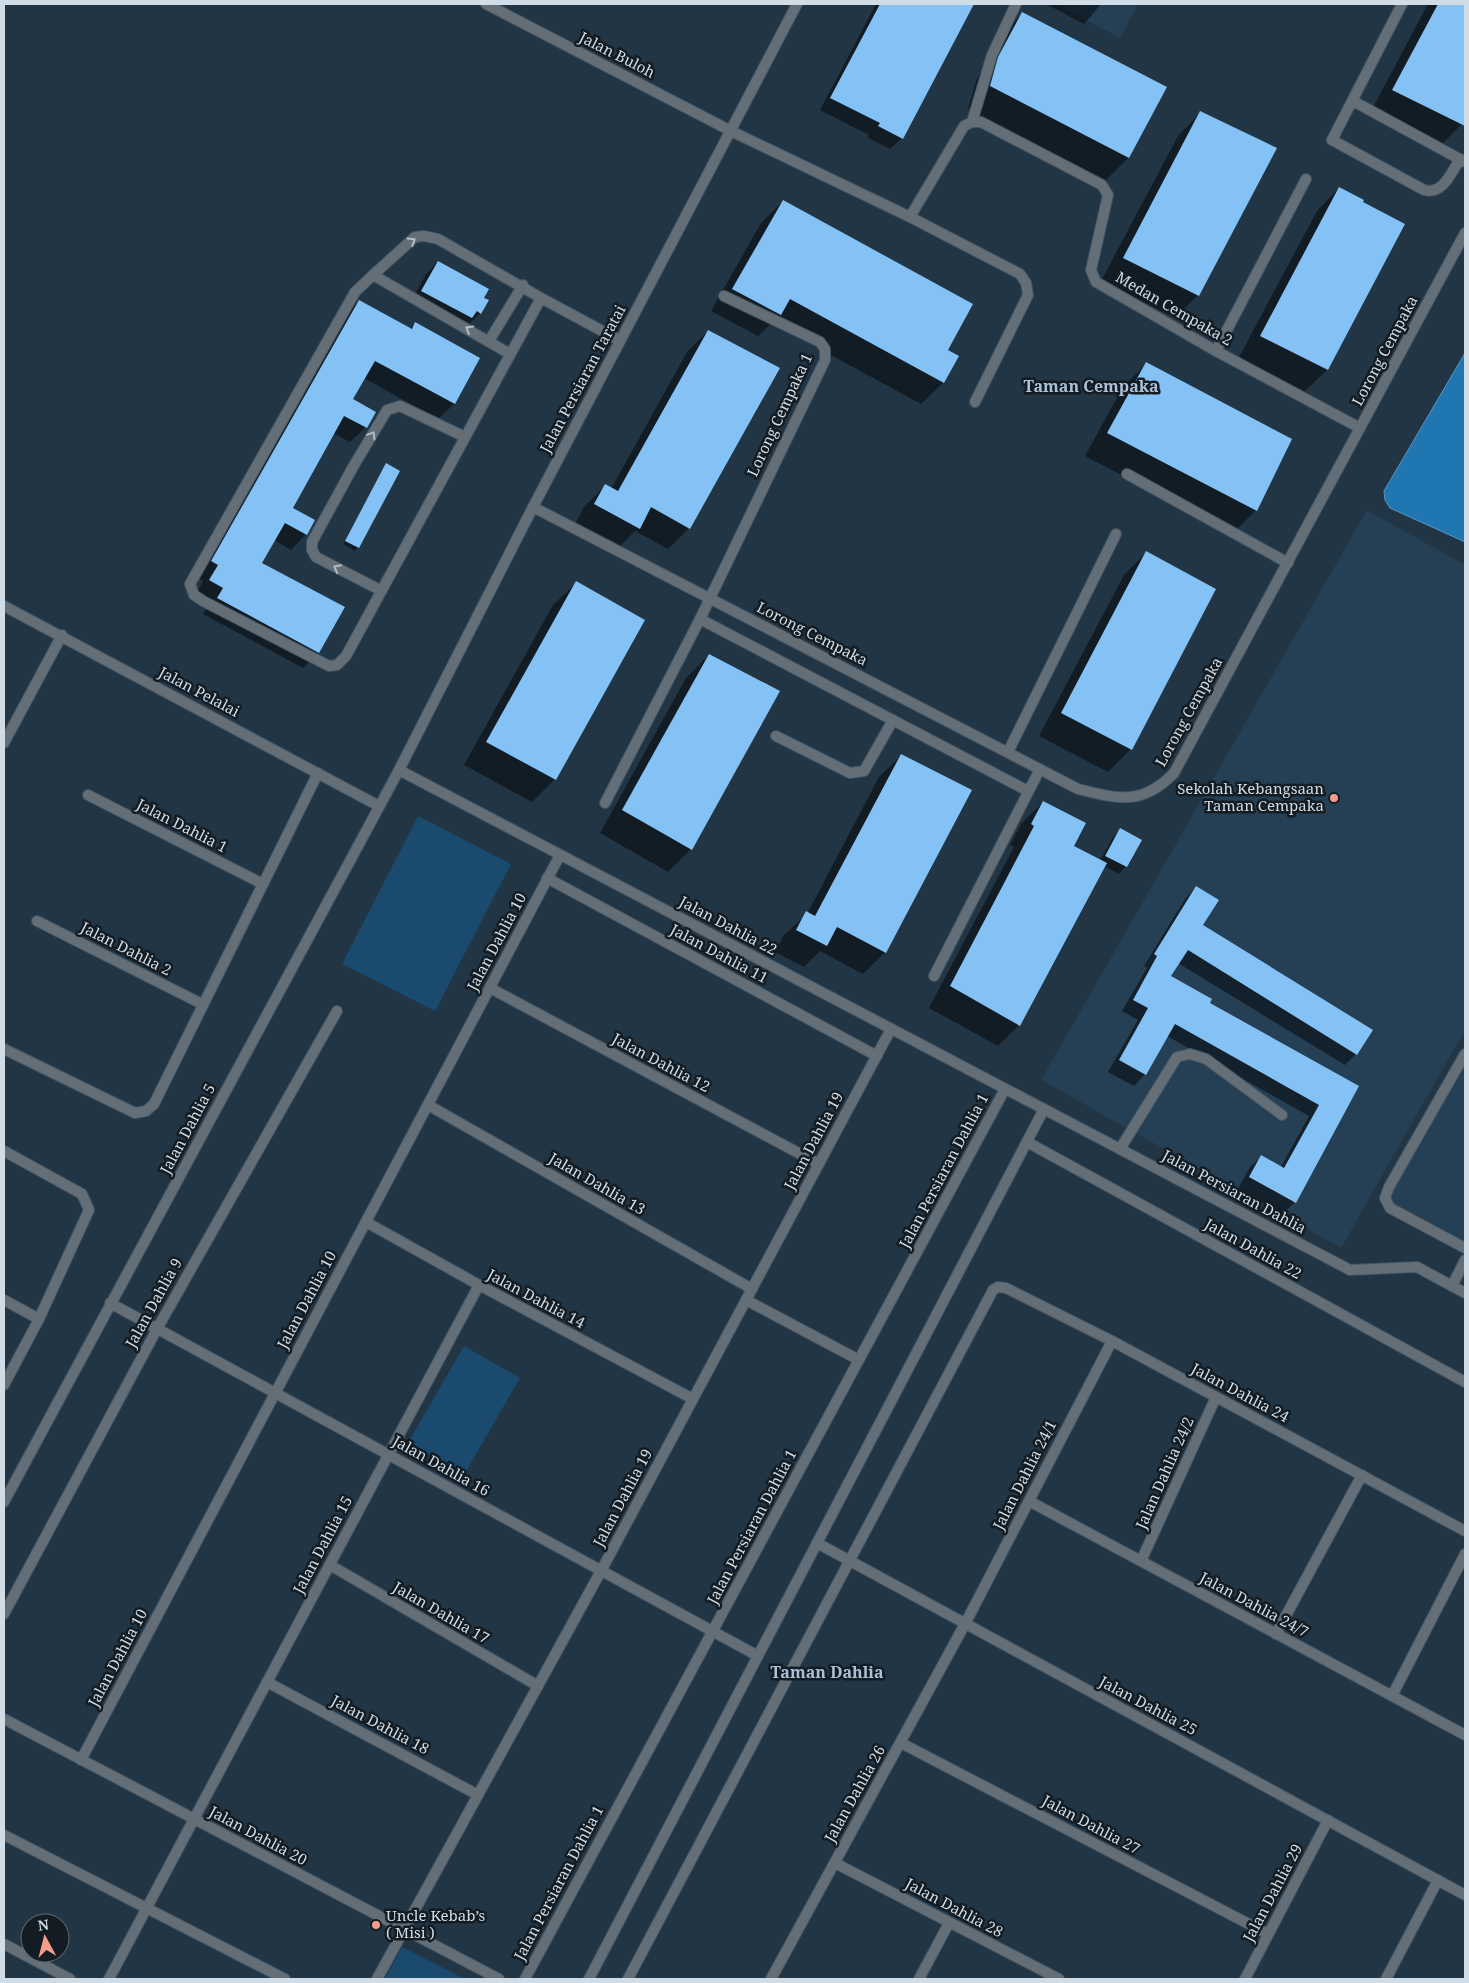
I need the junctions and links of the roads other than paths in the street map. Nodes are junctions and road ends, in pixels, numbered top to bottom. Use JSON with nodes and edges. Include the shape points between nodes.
{"nodes":[{"id":1,"x":488,"y":4,"type":"edge"},
{"id":2,"x":797,"y":4,"type":"edge"},
{"id":3,"x":1016,"y":4,"type":"edge"},
{"id":4,"x":1402,"y":4,"type":"edge"},
{"id":5,"x":1353,"y":100,"type":"junction"},
{"id":6,"x":972,"y":122,"type":"junction"},
{"id":7,"x":731,"y":131,"type":"junction"},
{"id":8,"x":1463,"y":161,"type":"edge"},
{"id":9,"x":1306,"y":179,"type":"dead end"},
{"id":10,"x":910,"y":217,"type":"junction"},
{"id":11,"x":1465,"y":233,"type":"edge"},
{"id":12,"x":373,"y":275,"type":"junction"},
{"id":13,"x":522,"y":286,"type":"junction"},
{"id":14,"x":724,"y":296,"type":"dead end"},
{"id":15,"x":541,"y":298,"type":"junction"},
{"id":16,"x":619,"y":340,"type":"junction"},
{"id":17,"x":489,"y":341,"type":"junction"},
{"id":18,"x":1216,"y":351,"type":"junction"},
{"id":19,"x":510,"y":354,"type":"junction"},
{"id":20,"x":975,"y":402,"type":"dead end"},
{"id":21,"x":1360,"y":428,"type":"junction"},
{"id":22,"x":464,"y":437,"type":"junction"},
{"id":23,"x":1127,"y":474,"type":"dead end"},
{"id":24,"x":532,"y":507,"type":"junction"},
{"id":25,"x":1116,"y":534,"type":"dead end"},
{"id":26,"x":1288,"y":563,"type":"junction"},
{"id":27,"x":380,"y":590,"type":"junction"},
{"id":28,"x":709,"y":598,"type":"junction"},
{"id":29,"x":4,"y":606,"type":"edge"},
{"id":30,"x":700,"y":619,"type":"junction"},
{"id":31,"x":62,"y":635,"type":"junction"},
{"id":32,"x":893,"y":720,"type":"junction"},
{"id":33,"x":776,"y":736,"type":"dead end"},
{"id":34,"x":4,"y":743,"type":"edge"},
{"id":35,"x":1008,"y":752,"type":"junction"},
{"id":36,"x":1040,"y":769,"type":"junction"},
{"id":37,"x":399,"y":770,"type":"junction"},
{"id":38,"x":318,"y":773,"type":"junction"},
{"id":39,"x":1028,"y":791,"type":"junction"},
{"id":40,"x":88,"y":795,"type":"dead end"},
{"id":41,"x":605,"y":804,"type":"dead end"},
{"id":42,"x":380,"y":806,"type":"junction"},
{"id":43,"x":560,"y":855,"type":"junction"},
{"id":44,"x":548,"y":878,"type":"junction"},
{"id":45,"x":263,"y":884,"type":"junction"},
{"id":46,"x":37,"y":921,"type":"dead end"},
{"id":47,"x":934,"y":976,"type":"dead end"},
{"id":48,"x":490,"y":988,"type":"junction"},
{"id":49,"x":202,"y":1004,"type":"junction"},
{"id":50,"x":337,"y":1011,"type":"dead end"},
{"id":51,"x":891,"y":1029,"type":"junction"},
{"id":52,"x":4,"y":1049,"type":"edge"},
{"id":53,"x":1465,"y":1054,"type":"edge"},
{"id":54,"x":877,"y":1056,"type":"junction"},
{"id":55,"x":1005,"y":1089,"type":"junction"},
{"id":56,"x":428,"y":1105,"type":"junction"},
{"id":57,"x":1044,"y":1109,"type":"junction"},
{"id":58,"x":1282,"y":1115,"type":"dead end"},
{"id":59,"x":1027,"y":1142,"type":"junction"},
{"id":60,"x":1120,"y":1149,"type":"junction"},
{"id":61,"x":4,"y":1150,"type":"edge"},
{"id":62,"x":819,"y":1164,"type":"junction"},
{"id":63,"x":366,"y":1222,"type":"junction"},
{"id":64,"x":1465,"y":1248,"type":"edge"},
{"id":65,"x":1465,"y":1260,"type":"edge"},
{"id":66,"x":479,"y":1286,"type":"junction"},
{"id":67,"x":1452,"y":1286,"type":"junction"},
{"id":68,"x":752,"y":1289,"type":"junction"},
{"id":69,"x":1465,"y":1293,"type":"edge"},
{"id":70,"x":4,"y":1300,"type":"edge"},
{"id":71,"x":746,"y":1300,"type":"junction"},
{"id":72,"x":110,"y":1304,"type":"junction"},
{"id":73,"x":39,"y":1319,"type":"junction"},
{"id":74,"x":157,"y":1329,"type":"junction"},
{"id":75,"x":1112,"y":1341,"type":"junction"},
{"id":76,"x":859,"y":1360,"type":"junction"},
{"id":77,"x":1465,"y":1382,"type":"edge"},
{"id":78,"x":4,"y":1385,"type":"edge"},
{"id":79,"x":275,"y":1393,"type":"junction"},
{"id":80,"x":1216,"y":1397,"type":"junction"},
{"id":81,"x":693,"y":1399,"type":"junction"},
{"id":82,"x":388,"y":1455,"type":"junction"},
{"id":83,"x":1362,"y":1476,"type":"junction"},
{"id":84,"x":1029,"y":1501,"type":"junction"},
{"id":85,"x":4,"y":1502,"type":"edge"},
{"id":86,"x":1465,"y":1531,"type":"edge"},
{"id":87,"x":817,"y":1543,"type":"junction"},
{"id":88,"x":1465,"y":1554,"type":"edge"},
{"id":89,"x":850,"y":1561,"type":"junction"},
{"id":90,"x":1141,"y":1561,"type":"junction"},
{"id":91,"x":330,"y":1565,"type":"junction"},
{"id":92,"x":601,"y":1570,"type":"junction"},
{"id":93,"x":4,"y":1614,"type":"edge"},
{"id":94,"x":966,"y":1624,"type":"junction"},
{"id":95,"x":712,"y":1631,"type":"junction"},
{"id":96,"x":1276,"y":1634,"type":"junction"},
{"id":97,"x":758,"y":1656,"type":"junction"},
{"id":98,"x":268,"y":1682,"type":"junction"},
{"id":99,"x":538,"y":1686,"type":"junction"},
{"id":100,"x":1392,"y":1696,"type":"junction"},
{"id":101,"x":4,"y":1719,"type":"edge"},
{"id":102,"x":1465,"y":1735,"type":"edge"},
{"id":103,"x":900,"y":1743,"type":"junction"},
{"id":104,"x":81,"y":1760,"type":"junction"},
{"id":105,"x":478,"y":1795,"type":"junction"},
{"id":106,"x":194,"y":1819,"type":"junction"},
{"id":107,"x":1328,"y":1820,"type":"junction"},
{"id":108,"x":4,"y":1835,"type":"edge"},
{"id":109,"x":835,"y":1863,"type":"junction"},
{"id":110,"x":1438,"y":1880,"type":"junction"},
{"id":111,"x":1465,"y":1895,"type":"edge"},
{"id":112,"x":146,"y":1908,"type":"junction"},
{"id":113,"x":949,"y":1923,"type":"junction"},
{"id":114,"x":404,"y":1930,"type":"junction"},
{"id":115,"x":1268,"y":1934,"type":"junction"},
{"id":116,"x":4,"y":1944,"type":"edge"},
{"id":117,"x":70,"y":1979,"type":"edge"},
{"id":118,"x":109,"y":1979,"type":"edge"},
{"id":119,"x":285,"y":1979,"type":"edge"},
{"id":120,"x":378,"y":1979,"type":"edge"},
{"id":121,"x":499,"y":1979,"type":"edge"},
{"id":122,"x":524,"y":1979,"type":"edge"},
{"id":123,"x":589,"y":1979,"type":"edge"},
{"id":124,"x":628,"y":1979,"type":"edge"},
{"id":125,"x":771,"y":1979,"type":"edge"},
{"id":126,"x":919,"y":1979,"type":"edge"},
{"id":127,"x":1059,"y":1979,"type":"edge"},
{"id":128,"x":1245,"y":1979,"type":"edge"},
{"id":129,"x":1386,"y":1979,"type":"edge"}],
"edges":[{"from":1,"to":7,"type":"street","name":"Jalan Buloh"},
{"from":2,"to":7,"type":"street","name":"Jalan Persiaran Taratai"},
{"from":3,"to":6,"type":"street","via":[[992,55]]},
{"from":4,"to":5,"type":"street"},
{"from":5,"to":8,"type":"street"},
{"from":5,"to":8,"type":"street","via":[[1332,140],[1431,192],[1444,185]]},
{"from":6,"to":10,"type":"street","via":[[958,134]]},
{"from":6,"to":18,"type":"street","name":"Medan Cempaka 2","via":[[981,122],[1102,185],[1108,194],[1091,270],[1096,282]]},
{"from":7,"to":10,"type":"street"},
{"from":7,"to":16,"type":"street","name":"Jalan Persiaran Taratai"},
{"from":9,"to":18,"type":"street"},
{"from":10,"to":20,"type":"street","via":[[1020,274],[1026,283],[1028,295]]},
{"from":11,"to":21,"type":"street","name":"Lorong Cempaka"},
{"from":12,"to":13,"type":"street","one_way":true,"via":[[415,237],[424,236],[438,239]]},
{"from":17,"to":12,"type":"street","one_way":true},
{"from":12,"to":27,"type":"street","via":[[355,292],[190,584],[194,595],[329,666],[337,665],[346,656]]},
{"from":13,"to":15,"type":"street"},
{"from":13,"to":17,"type":"street"},
{"from":14,"to":28,"type":"street","name":"Lorong Cempaka 1","via":[[820,342],[825,349],[825,360]]},
{"from":15,"to":16,"type":"street"},
{"from":15,"to":19,"type":"street"},
{"from":16,"to":24,"type":"street","name":"Jalan Persiaran Taratai"},
{"from":17,"to":19,"type":"street"},
{"from":18,"to":21,"type":"street","name":"Medan Cempaka 2"},
{"from":19,"to":22,"type":"street"},
{"from":21,"to":26,"type":"street","name":"Lorong Cempaka"},
{"from":22,"to":27,"type":"street"},
{"from":27,"to":22,"type":"street","one_way":true,"via":[[316,558],[312,550],[312,542],[353,467],[387,410],[393,407],[400,406]]},
{"from":23,"to":26,"type":"street"},
{"from":24,"to":28,"type":"street","name":"Lorong Cempaka"},
{"from":24,"to":37,"type":"street","name":"Jalan Persiaran Taratai"},
{"from":25,"to":35,"type":"street"},
{"from":26,"to":36,"type":"street","name":"Lorong Cempaka","via":[[1174,773],[1162,786],[1139,796],[1113,798],[1078,789]]},
{"from":28,"to":30,"type":"street"},
{"from":28,"to":35,"type":"street","name":"Lorong Cempaka"},
{"from":29,"to":31,"type":"street","name":"Jalan Pelalai"},
{"from":30,"to":32,"type":"street"},
{"from":30,"to":41,"type":"street"},
{"from":31,"to":34,"type":"street"},
{"from":31,"to":38,"type":"street","name":"Jalan Pelalai"},
{"from":32,"to":33,"type":"street","via":[[864,771],[850,773]]},
{"from":32,"to":39,"type":"street"},
{"from":35,"to":36,"type":"street","name":"Lorong Cempaka"},
{"from":36,"to":39,"type":"street"},
{"from":37,"to":42,"type":"street","name":"Jalan Dahlia 5"},
{"from":37,"to":43,"type":"street","name":"Jalan Dahlia 22"},
{"from":38,"to":42,"type":"street","name":"Jalan Pelalai"},
{"from":38,"to":45,"type":"street"},
{"from":39,"to":47,"type":"street"},
{"from":40,"to":45,"type":"street","name":"Jalan Dahlia 1"},
{"from":42,"to":72,"type":"street","name":"Jalan Dahlia 5"},
{"from":43,"to":44,"type":"street","name":"Jalan Dahlia 10"},
{"from":43,"to":51,"type":"street","name":"Jalan Dahlia 22"},
{"from":44,"to":48,"type":"street","name":"Jalan Dahlia 10"},
{"from":44,"to":54,"type":"street","name":"Jalan Dahlia 11"},
{"from":45,"to":49,"type":"street"},
{"from":46,"to":49,"type":"street","name":"Jalan Dahlia 2"},
{"from":48,"to":56,"type":"street","name":"Jalan Dahlia 10"},
{"from":48,"to":62,"type":"street","name":"Jalan Dahlia 12"},
{"from":49,"to":52,"type":"street","via":[[154,1104],[146,1111],[135,1113]]},
{"from":50,"to":74,"type":"street","name":"Jalan Dahlia 9"},
{"from":51,"to":54,"type":"street","name":"Jalan Dahlia 19"},
{"from":51,"to":55,"type":"street","name":"Jalan Dahlia 22"},
{"from":53,"to":64,"type":"street","via":[[1385,1198],[1390,1208]]},
{"from":54,"to":62,"type":"street","name":"Jalan Dahlia 19"},
{"from":55,"to":57,"type":"street","name":"Jalan Dahlia 22"},
{"from":55,"to":76,"type":"street","name":"Jalan Persiaran Dahlia 1"},
{"from":56,"to":63,"type":"street","name":"Jalan Dahlia 10"},
{"from":56,"to":68,"type":"street","name":"Jalan Dahlia 13"},
{"from":57,"to":59,"type":"street"},
{"from":57,"to":60,"type":"street","name":"Jalan Persiaran Dahlia"},
{"from":58,"to":60,"type":"street","via":[[1206,1059],[1190,1054],[1177,1057]]},
{"from":59,"to":77,"type":"street","name":"Jalan Dahlia 22"},
{"from":59,"to":87,"type":"street"},
{"from":60,"to":67,"type":"street","name":"Jalan Persiaran Dahlia","via":[[1350,1270],[1417,1267]]},
{"from":61,"to":73,"type":"street","via":[[82,1194],[89,1210]]},
{"from":62,"to":68,"type":"street","name":"Jalan Dahlia 19"},
{"from":63,"to":66,"type":"street","name":"Jalan Dahlia 14"},
{"from":63,"to":79,"type":"street","name":"Jalan Dahlia 10"},
{"from":65,"to":67,"type":"street"},
{"from":66,"to":81,"type":"street","name":"Jalan Dahlia 14"},
{"from":66,"to":82,"type":"street","name":"Jalan Dahlia 15"},
{"from":67,"to":69,"type":"street"},
{"from":68,"to":71,"type":"street","name":"Jalan Dahlia 19"},
{"from":70,"to":73,"type":"street"},
{"from":71,"to":76,"type":"street"},
{"from":71,"to":81,"type":"street","name":"Jalan Dahlia 19"},
{"from":72,"to":74,"type":"street","name":"Jalan Dahlia 16"},
{"from":72,"to":85,"type":"street","name":"Jalan Dahlia 5"},
{"from":73,"to":78,"type":"street"},
{"from":74,"to":79,"type":"street","name":"Jalan Dahlia 16"},
{"from":74,"to":93,"type":"street","name":"Jalan Dahlia 9"},
{"from":75,"to":80,"type":"street","name":"Jalan Dahlia 24"},
{"from":75,"to":84,"type":"street","name":"Jalan Dahlia 24/1"},
{"from":75,"to":89,"type":"street","name":"Jalan Dahlia 24","via":[[1006,1288],[993,1290]]},
{"from":76,"to":95,"type":"street","name":"Jalan Persiaran Dahlia 1"},
{"from":79,"to":82,"type":"street","name":"Jalan Dahlia 16"},
{"from":79,"to":104,"type":"street","name":"Jalan Dahlia 10"},
{"from":80,"to":83,"type":"street","name":"Jalan Dahlia 24"},
{"from":80,"to":90,"type":"street","name":"Jalan Dahlia 24/2"},
{"from":81,"to":92,"type":"street","name":"Jalan Dahlia 19"},
{"from":82,"to":91,"type":"street","name":"Jalan Dahlia 15"},
{"from":82,"to":92,"type":"street","name":"Jalan Dahlia 16"},
{"from":83,"to":86,"type":"street","name":"Jalan Dahlia 24"},
{"from":83,"to":96,"type":"street"},
{"from":84,"to":90,"type":"street","name":"Jalan Dahlia 24/7"},
{"from":84,"to":94,"type":"street","name":"Jalan Dahlia 24/1"},
{"from":87,"to":89,"type":"street","name":"Jalan Dahlia 25"},
{"from":87,"to":97,"type":"street"},
{"from":88,"to":100,"type":"street"},
{"from":89,"to":94,"type":"street","name":"Jalan Dahlia 25"},
{"from":89,"to":124,"type":"street"},
{"from":90,"to":96,"type":"street","name":"Jalan Dahlia 24/7"},
{"from":91,"to":98,"type":"street","name":"Jalan Dahlia 15"},
{"from":91,"to":99,"type":"street","name":"Jalan Dahlia 17"},
{"from":92,"to":95,"type":"street","name":"Jalan Dahlia 16"},
{"from":92,"to":99,"type":"street","name":"Jalan Dahlia 19"},
{"from":94,"to":103,"type":"street","name":"Jalan Dahlia 26"},
{"from":94,"to":107,"type":"street","name":"Jalan Dahlia 25"},
{"from":95,"to":97,"type":"street","name":"Jalan Dahlia 16"},
{"from":95,"to":122,"type":"street","name":"Jalan Persiaran Dahlia 1"},
{"from":96,"to":100,"type":"street","name":"Jalan Dahlia 24/7"},
{"from":97,"to":123,"type":"street"},
{"from":98,"to":105,"type":"street","name":"Jalan Dahlia 18"},
{"from":98,"to":106,"type":"street","name":"Jalan Dahlia 15"},
{"from":99,"to":105,"type":"street","name":"Jalan Dahlia 19"},
{"from":100,"to":102,"type":"street","name":"Jalan Dahlia 24/7"},
{"from":101,"to":104,"type":"street","name":"Jalan Dahlia 20"},
{"from":103,"to":109,"type":"street","name":"Jalan Dahlia 26"},
{"from":103,"to":115,"type":"street","name":"Jalan Dahlia 27"},
{"from":104,"to":106,"type":"street","name":"Jalan Dahlia 20"},
{"from":105,"to":114,"type":"street","name":"Jalan Dahlia 19"},
{"from":106,"to":112,"type":"street","name":"Jalan Dahlia 15"},
{"from":106,"to":114,"type":"street","name":"Jalan Dahlia 20"},
{"from":107,"to":110,"type":"street","name":"Jalan Dahlia 25"},
{"from":107,"to":115,"type":"street","name":"Jalan Dahlia 29"},
{"from":108,"to":112,"type":"street"},
{"from":109,"to":113,"type":"street","name":"Jalan Dahlia 28"},
{"from":109,"to":125,"type":"street","name":"Jalan Dahlia 26"},
{"from":110,"to":111,"type":"street","name":"Jalan Dahlia 25"},
{"from":110,"to":129,"type":"street"},
{"from":112,"to":118,"type":"street","name":"Jalan Dahlia 15"},
{"from":112,"to":119,"type":"street"},
{"from":113,"to":126,"type":"street"},
{"from":113,"to":127,"type":"street","name":"Jalan Dahlia 28"},
{"from":114,"to":120,"type":"street","name":"Jalan Dahlia 19"},
{"from":114,"to":121,"type":"street","name":"Jalan Dahlia 20"},
{"from":115,"to":128,"type":"street","name":"Jalan Dahlia 29"},
{"from":116,"to":117,"type":"street"}]}
